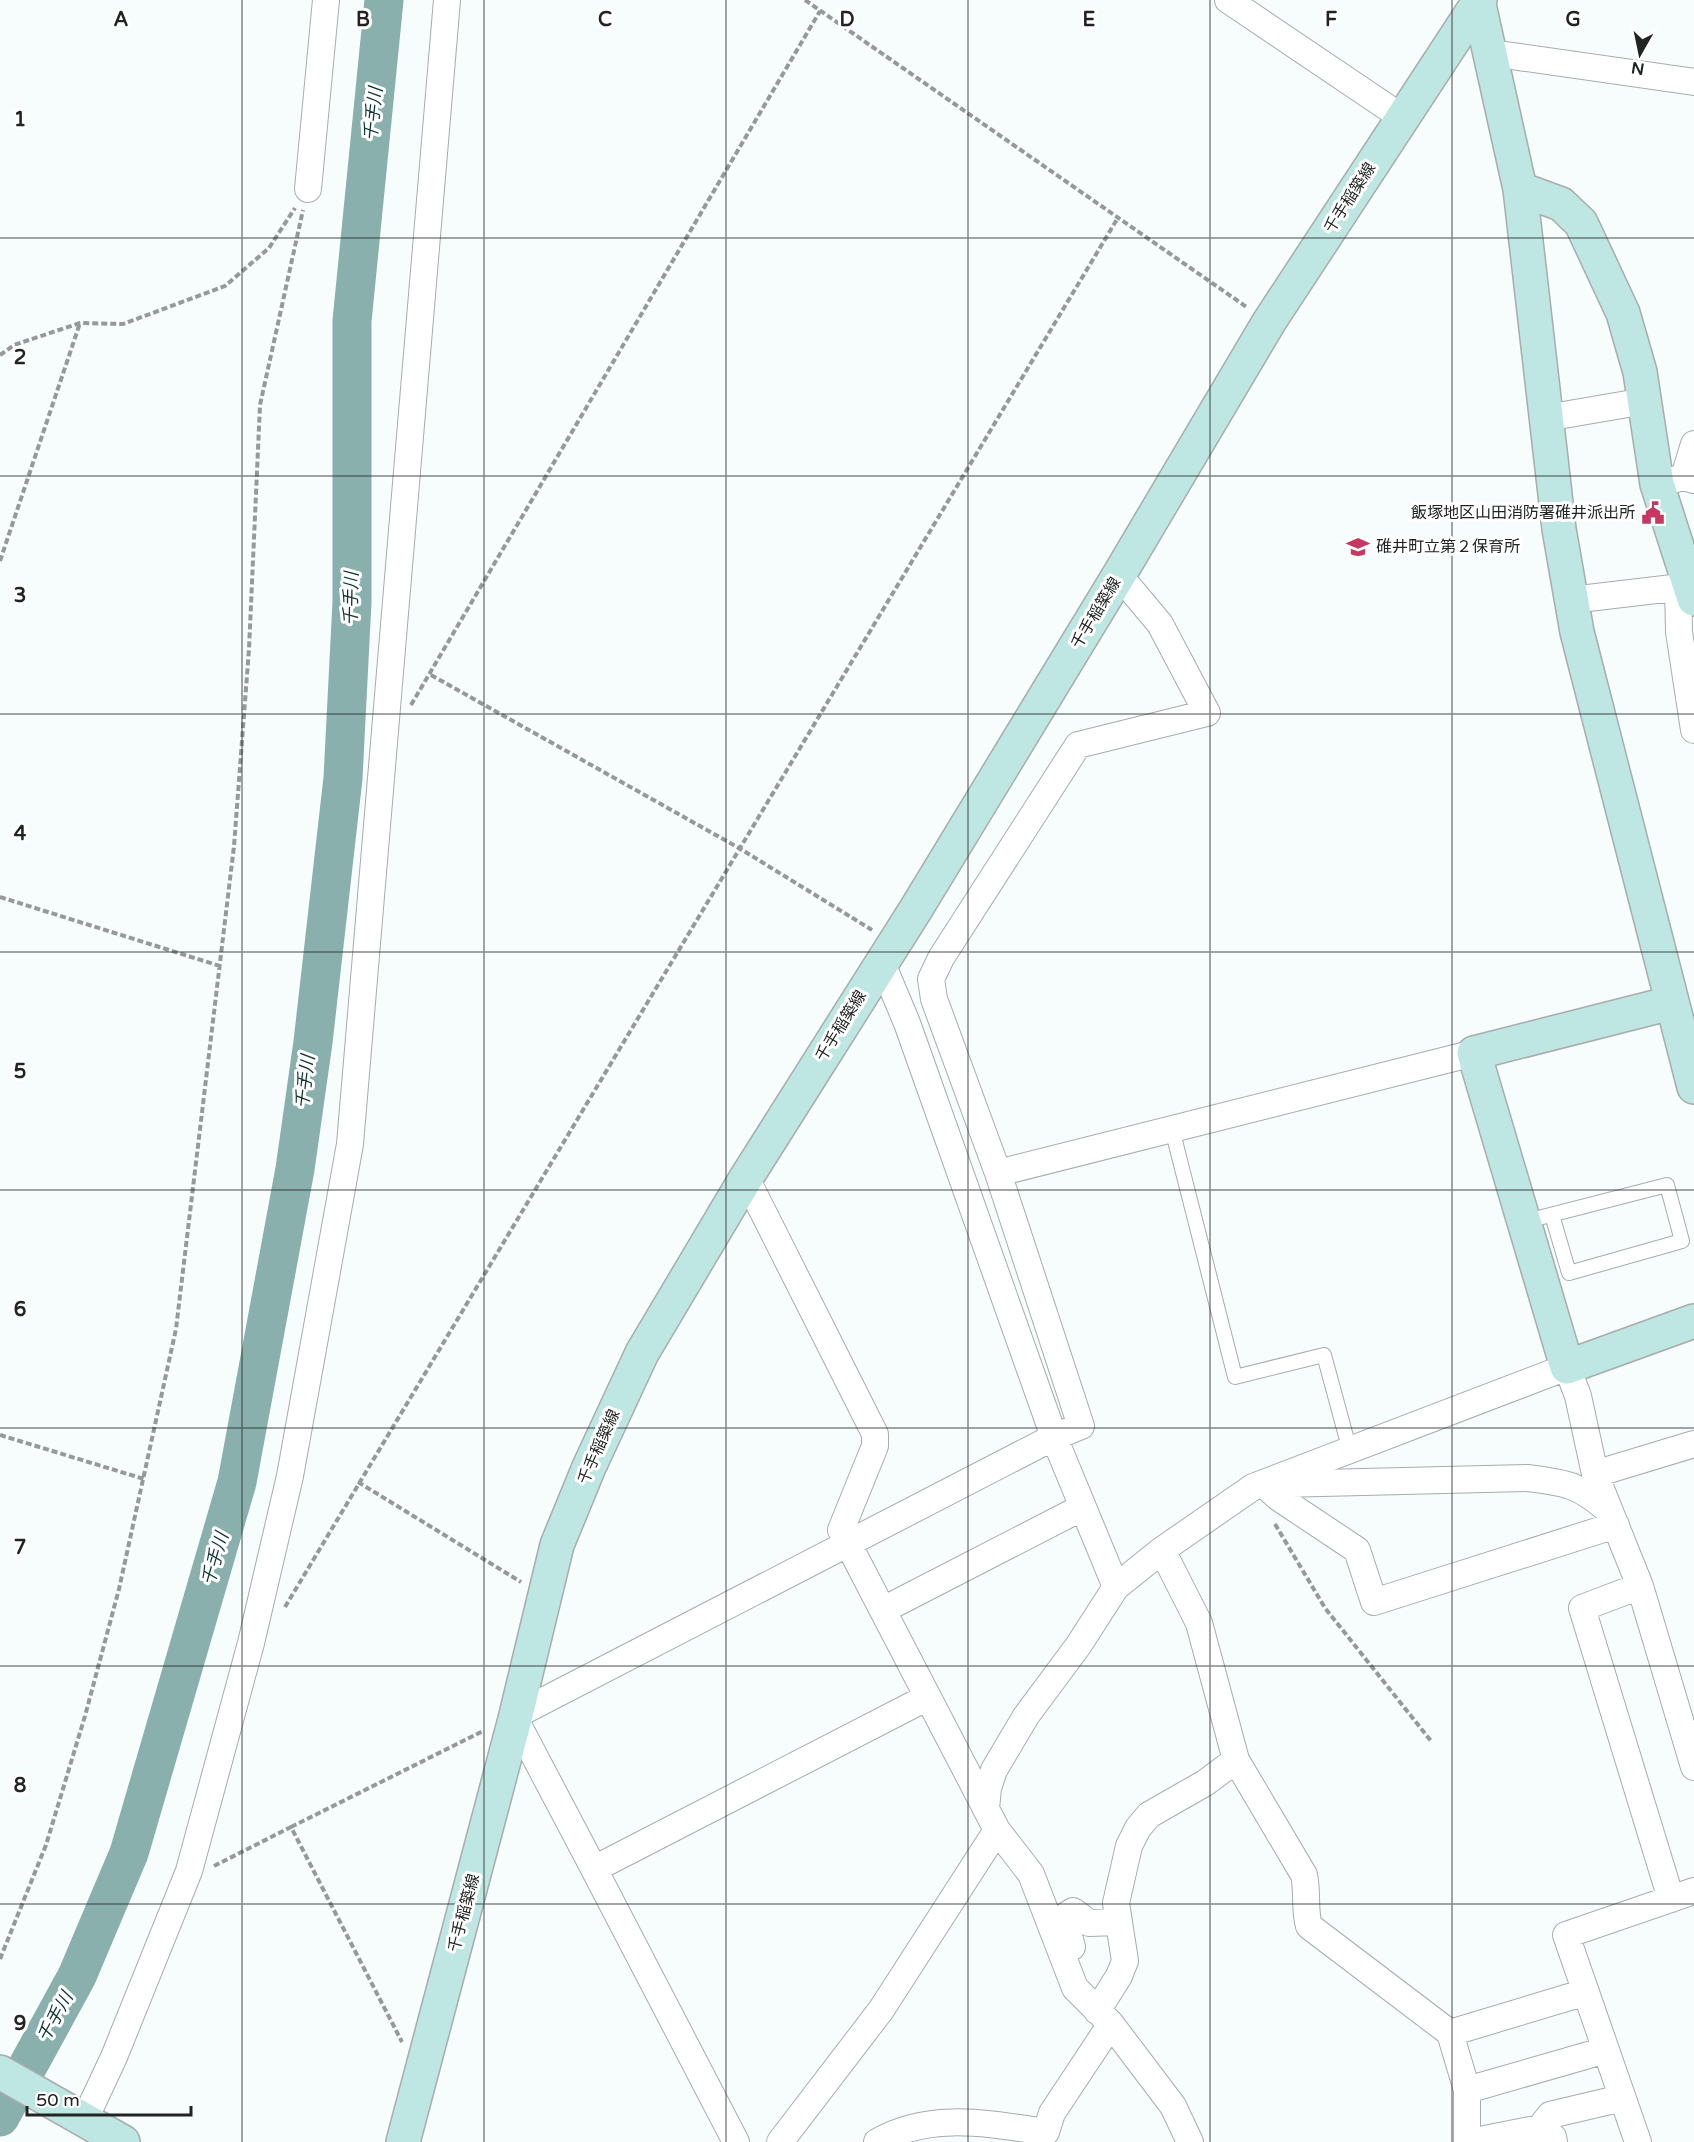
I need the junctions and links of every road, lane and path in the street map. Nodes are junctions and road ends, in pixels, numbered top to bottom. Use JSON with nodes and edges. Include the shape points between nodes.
{"nodes":[{"id":1,"x":326,"y":0,"type":"edge"},
{"id":2,"x":447,"y":0,"type":"edge"},
{"id":3,"x":805,"y":0,"type":"edge"},
{"id":4,"x":1228,"y":0,"type":"edge"},
{"id":5,"x":1479,"y":0,"type":"edge"},
{"id":6,"x":820,"y":11,"type":"junction"},
{"id":7,"x":1491,"y":53,"type":"junction"},
{"id":8,"x":1694,"y":82,"type":"edge"},
{"id":9,"x":1403,"y":117,"type":"junction"},
{"id":10,"x":308,"y":189,"type":"junction"},
{"id":11,"x":1520,"y":189,"type":"junction"},
{"id":12,"x":1119,"y":216,"type":"junction"},
{"id":13,"x":1269,"y":322,"type":"junction"},
{"id":14,"x":80,"y":323,"type":"junction"},
{"id":15,"x":0,"y":355,"type":"edge"},
{"id":16,"x":1645,"y":401,"type":"junction"},
{"id":17,"x":1546,"y":418,"type":"junction"},
{"id":18,"x":1694,"y":444,"type":"edge"},
{"id":19,"x":1678,"y":480,"type":"edge"},
{"id":20,"x":0,"y":561,"type":"edge"},
{"id":21,"x":1119,"y":575,"type":"junction"},
{"id":22,"x":1687,"y":590,"type":"edge"},
{"id":23,"x":1571,"y":600,"type":"junction"},
{"id":24,"x":1694,"y":730,"type":"edge"},
{"id":25,"x":739,"y":848,"type":"junction"},
{"id":26,"x":0,"y":897,"type":"edge"},
{"id":27,"x":887,"y":952,"type":"junction"},
{"id":28,"x":220,"y":966,"type":"junction"},
{"id":29,"x":1671,"y":1003,"type":"junction"},
{"id":30,"x":1474,"y":1053,"type":"junction"},
{"id":31,"x":1694,"y":1087,"type":"edge"},
{"id":32,"x":1172,"y":1129,"type":"junction"},
{"id":33,"x":998,"y":1173,"type":"junction"},
{"id":34,"x":746,"y":1178,"type":"junction"},
{"id":35,"x":1538,"y":1219,"type":"junction"},
{"id":36,"x":1694,"y":1321,"type":"edge"},
{"id":37,"x":1567,"y":1367,"type":"junction"},
{"id":38,"x":0,"y":1435,"type":"edge"},
{"id":39,"x":1054,"y":1437,"type":"junction"},
{"id":40,"x":1694,"y":1444,"type":"edge"},
{"id":41,"x":1350,"y":1451,"type":"junction"},
{"id":42,"x":1595,"y":1474,"type":"junction"},
{"id":43,"x":144,"y":1479,"type":"junction"},
{"id":44,"x":358,"y":1482,"type":"junction"},
{"id":45,"x":1258,"y":1485,"type":"junction"},
{"id":46,"x":1083,"y":1507,"type":"junction"},
{"id":47,"x":1613,"y":1519,"type":"junction"},
{"id":48,"x":848,"y":1542,"type":"junction"},
{"id":49,"x":1162,"y":1550,"type":"junction"},
{"id":50,"x":1640,"y":1586,"type":"junction"},
{"id":51,"x":1116,"y":1587,"type":"junction"},
{"id":52,"x":545,"y":1596,"type":"junction"},
{"id":53,"x":284,"y":1609,"type":"dead end"},
{"id":54,"x":883,"y":1610,"type":"junction"},
{"id":55,"x":928,"y":1697,"type":"junction"},
{"id":56,"x":515,"y":1717,"type":"junction"},
{"id":57,"x":1689,"y":1733,"type":"edge"},
{"id":58,"x":1431,"y":1741,"type":"dead end"},
{"id":59,"x":1236,"y":1760,"type":"junction"},
{"id":60,"x":1694,"y":1767,"type":"edge"},
{"id":61,"x":992,"y":1820,"type":"junction"},
{"id":62,"x":291,"y":1827,"type":"junction"},
{"id":63,"x":594,"y":1869,"type":"junction"},
{"id":64,"x":186,"y":1880,"type":"junction"},
{"id":65,"x":1682,"y":1895,"type":"edge"},
{"id":66,"x":1119,"y":1922,"type":"junction"},
{"id":67,"x":0,"y":1959,"type":"edge"},
{"id":68,"x":1070,"y":1973,"type":"junction"},
{"id":69,"x":1586,"y":1992,"type":"junction"},
{"id":70,"x":1104,"y":2018,"type":"junction"},
{"id":71,"x":1449,"y":2033,"type":"junction"},
{"id":72,"x":1606,"y":2050,"type":"junction"},
{"id":73,"x":0,"y":2072,"type":"edge"},
{"id":74,"x":420,"y":2078,"type":"junction"},
{"id":75,"x":1467,"y":2090,"type":"junction"},
{"id":76,"x":1622,"y":2098,"type":"junction"},
{"id":77,"x":78,"y":2114,"type":"junction"},
{"id":78,"x":1547,"y":2135,"type":"edge"},
{"id":79,"x":1053,"y":2137,"type":"edge"},
{"id":80,"x":123,"y":2142,"type":"edge"},
{"id":81,"x":403,"y":2142,"type":"edge"},
{"id":82,"x":736,"y":2142,"type":"edge"},
{"id":83,"x":780,"y":2142,"type":"edge"},
{"id":84,"x":877,"y":2142,"type":"edge"},
{"id":85,"x":1190,"y":2142,"type":"edge"},
{"id":86,"x":1468,"y":2142,"type":"edge"},
{"id":87,"x":1638,"y":2142,"type":"edge"}],
"edges":[{"from":1,"to":10,"type":"street"},
{"from":2,"to":64,"type":"street","via":[[350,1144],[290,1476],[252,1643]]},
{"from":3,"to":6,"type":"path"},
{"from":4,"to":9,"type":"street"},
{"from":5,"to":7,"type":"main road"},
{"from":5,"to":9,"type":"main road","name":"千手稲築線"},
{"from":6,"to":12,"type":"path"},
{"from":6,"to":25,"type":"path","via":[[431,675]]},
{"from":7,"to":8,"type":"street"},
{"from":7,"to":11,"type":"main road"},
{"from":9,"to":13,"type":"main road","name":"千手稲築線"},
{"from":10,"to":14,"type":"path","via":[[269,248],[225,286],[123,324]]},
{"from":10,"to":28,"type":"path","via":[[260,405],[245,695]]},
{"from":11,"to":16,"type":"main road","via":[[1561,204],[1581,223],[1623,313]]},
{"from":11,"to":17,"type":"main road"},
{"from":12,"to":13,"type":"path"},
{"from":12,"to":25,"type":"path"},
{"from":13,"to":21,"type":"main road","name":"千手稲築線"},
{"from":14,"to":15,"type":"path","via":[[15,345]]},
{"from":14,"to":20,"type":"path"},
{"from":16,"to":17,"type":"street"},
{"from":16,"to":19,"type":"main road"},
{"from":17,"to":23,"type":"main road"},
{"from":18,"to":19,"type":"street"},
{"from":19,"to":22,"type":"main road"},
{"from":21,"to":27,"type":"main road","name":"千手稲築線"},
{"from":21,"to":33,"type":"street","via":[[1160,624],[1208,713],[1078,745],[941,958],[931,980],[934,999]]},
{"from":22,"to":23,"type":"street"},
{"from":22,"to":24,"type":"street","via":[[1678,632]]},
{"from":23,"to":29,"type":"main road"},
{"from":25,"to":27,"type":"path"},
{"from":25,"to":44,"type":"path"},
{"from":26,"to":28,"type":"path"},
{"from":27,"to":34,"type":"main road","name":"千手稲築線"},
{"from":27,"to":39,"type":"street","via":[[911,1034]]},
{"from":28,"to":43,"type":"path","via":[[177,1329]]},
{"from":29,"to":30,"type":"main road"},
{"from":29,"to":31,"type":"main road"},
{"from":30,"to":32,"type":"street"},
{"from":30,"to":35,"type":"main road"},
{"from":32,"to":33,"type":"street"},
{"from":32,"to":41,"type":"lane","via":[[1235,1377],[1324,1355]]},
{"from":33,"to":39,"type":"street","via":[[1081,1426]]},
{"from":34,"to":48,"type":"street","via":[[875,1434],[875,1446],[841,1530]]},
{"from":34,"to":52,"type":"main road","name":"千手稲築線","via":[[642,1353],[561,1535]]},
{"from":35,"to":35,"type":"lane","via":[[1666,1185],[1682,1241],[1569,1273]]},
{"from":35,"to":37,"type":"main road"},
{"from":36,"to":37,"type":"main road"},
{"from":37,"to":41,"type":"street"},
{"from":37,"to":42,"type":"street","via":[[1578,1396]]},
{"from":38,"to":43,"type":"path"},
{"from":39,"to":46,"type":"street"},
{"from":39,"to":48,"type":"street"},
{"from":40,"to":42,"type":"street"},
{"from":41,"to":45,"type":"street"},
{"from":42,"to":47,"type":"street"},
{"from":43,"to":67,"type":"path","via":[[88,1704],[46,1845]]},
{"from":44,"to":52,"type":"path"},
{"from":44,"to":53,"type":"path"},
{"from":45,"to":47,"type":"street","via":[[1528,1478],[1562,1482],[1585,1491]]},
{"from":45,"to":47,"type":"street","via":[[1357,1550],[1374,1602]]},
{"from":45,"to":49,"type":"street"},
{"from":45,"to":58,"type":"path","via":[[1325,1608]]},
{"from":46,"to":51,"type":"street"},
{"from":46,"to":54,"type":"street"},
{"from":47,"to":50,"type":"street"},
{"from":48,"to":54,"type":"street"},
{"from":48,"to":56,"type":"street"},
{"from":49,"to":51,"type":"street"},
{"from":49,"to":59,"type":"street","via":[[1199,1623]]},
{"from":50,"to":57,"type":"street"},
{"from":50,"to":65,"type":"street","via":[[1582,1608]]},
{"from":51,"to":61,"type":"street","via":[[1003,1754],[988,1788]]},
{"from":52,"to":56,"type":"main road","name":"千手稲築線"},
{"from":54,"to":55,"type":"street"},
{"from":55,"to":61,"type":"street"},
{"from":55,"to":63,"type":"street"},
{"from":56,"to":62,"type":"path"},
{"from":56,"to":63,"type":"street"},
{"from":56,"to":74,"type":"main road","name":"千手稲築線"},
{"from":57,"to":60,"type":"street"},
{"from":59,"to":66,"type":"street","via":[[1149,1815],[1138,1828],[1119,1885]]},
{"from":59,"to":71,"type":"street","via":[[1304,1875],[1309,1926]]},
{"from":61,"to":68,"type":"street","via":[[1031,1874]]},
{"from":61,"to":83,"type":"street","via":[[881,2010]]},
{"from":62,"to":64,"type":"path"},
{"from":62,"to":74,"type":"path"},
{"from":63,"to":82,"type":"street"},
{"from":64,"to":77,"type":"street","via":[[114,2057]]},
{"from":65,"to":69,"type":"street","via":[[1566,1935]]},
{"from":66,"to":68,"type":"street","via":[[1089,1923],[1073,1911],[1064,1917],[1075,1958]]},
{"from":66,"to":70,"type":"street","via":[[1125,1961]]},
{"from":68,"to":70,"type":"street","via":[[1075,1988]]},
{"from":69,"to":71,"type":"street"},
{"from":69,"to":72,"type":"street"},
{"from":70,"to":79,"type":"street","via":[[1052,2113]]},
{"from":70,"to":85,"type":"street","via":[[1173,2106]]},
{"from":71,"to":75,"type":"street"},
{"from":72,"to":75,"type":"street"},
{"from":72,"to":76,"type":"street"},
{"from":73,"to":77,"type":"main road"},
{"from":74,"to":81,"type":"main road","name":"千手稲築線"},
{"from":75,"to":86,"type":"street"},
{"from":76,"to":78,"type":"street","via":[[1550,2115]]},
{"from":76,"to":87,"type":"street"},
{"from":77,"to":80,"type":"main road"},
{"from":78,"to":86,"type":"street"},
{"from":79,"to":84,"type":"street","via":[[972,2121],[917,2126]]}]}
